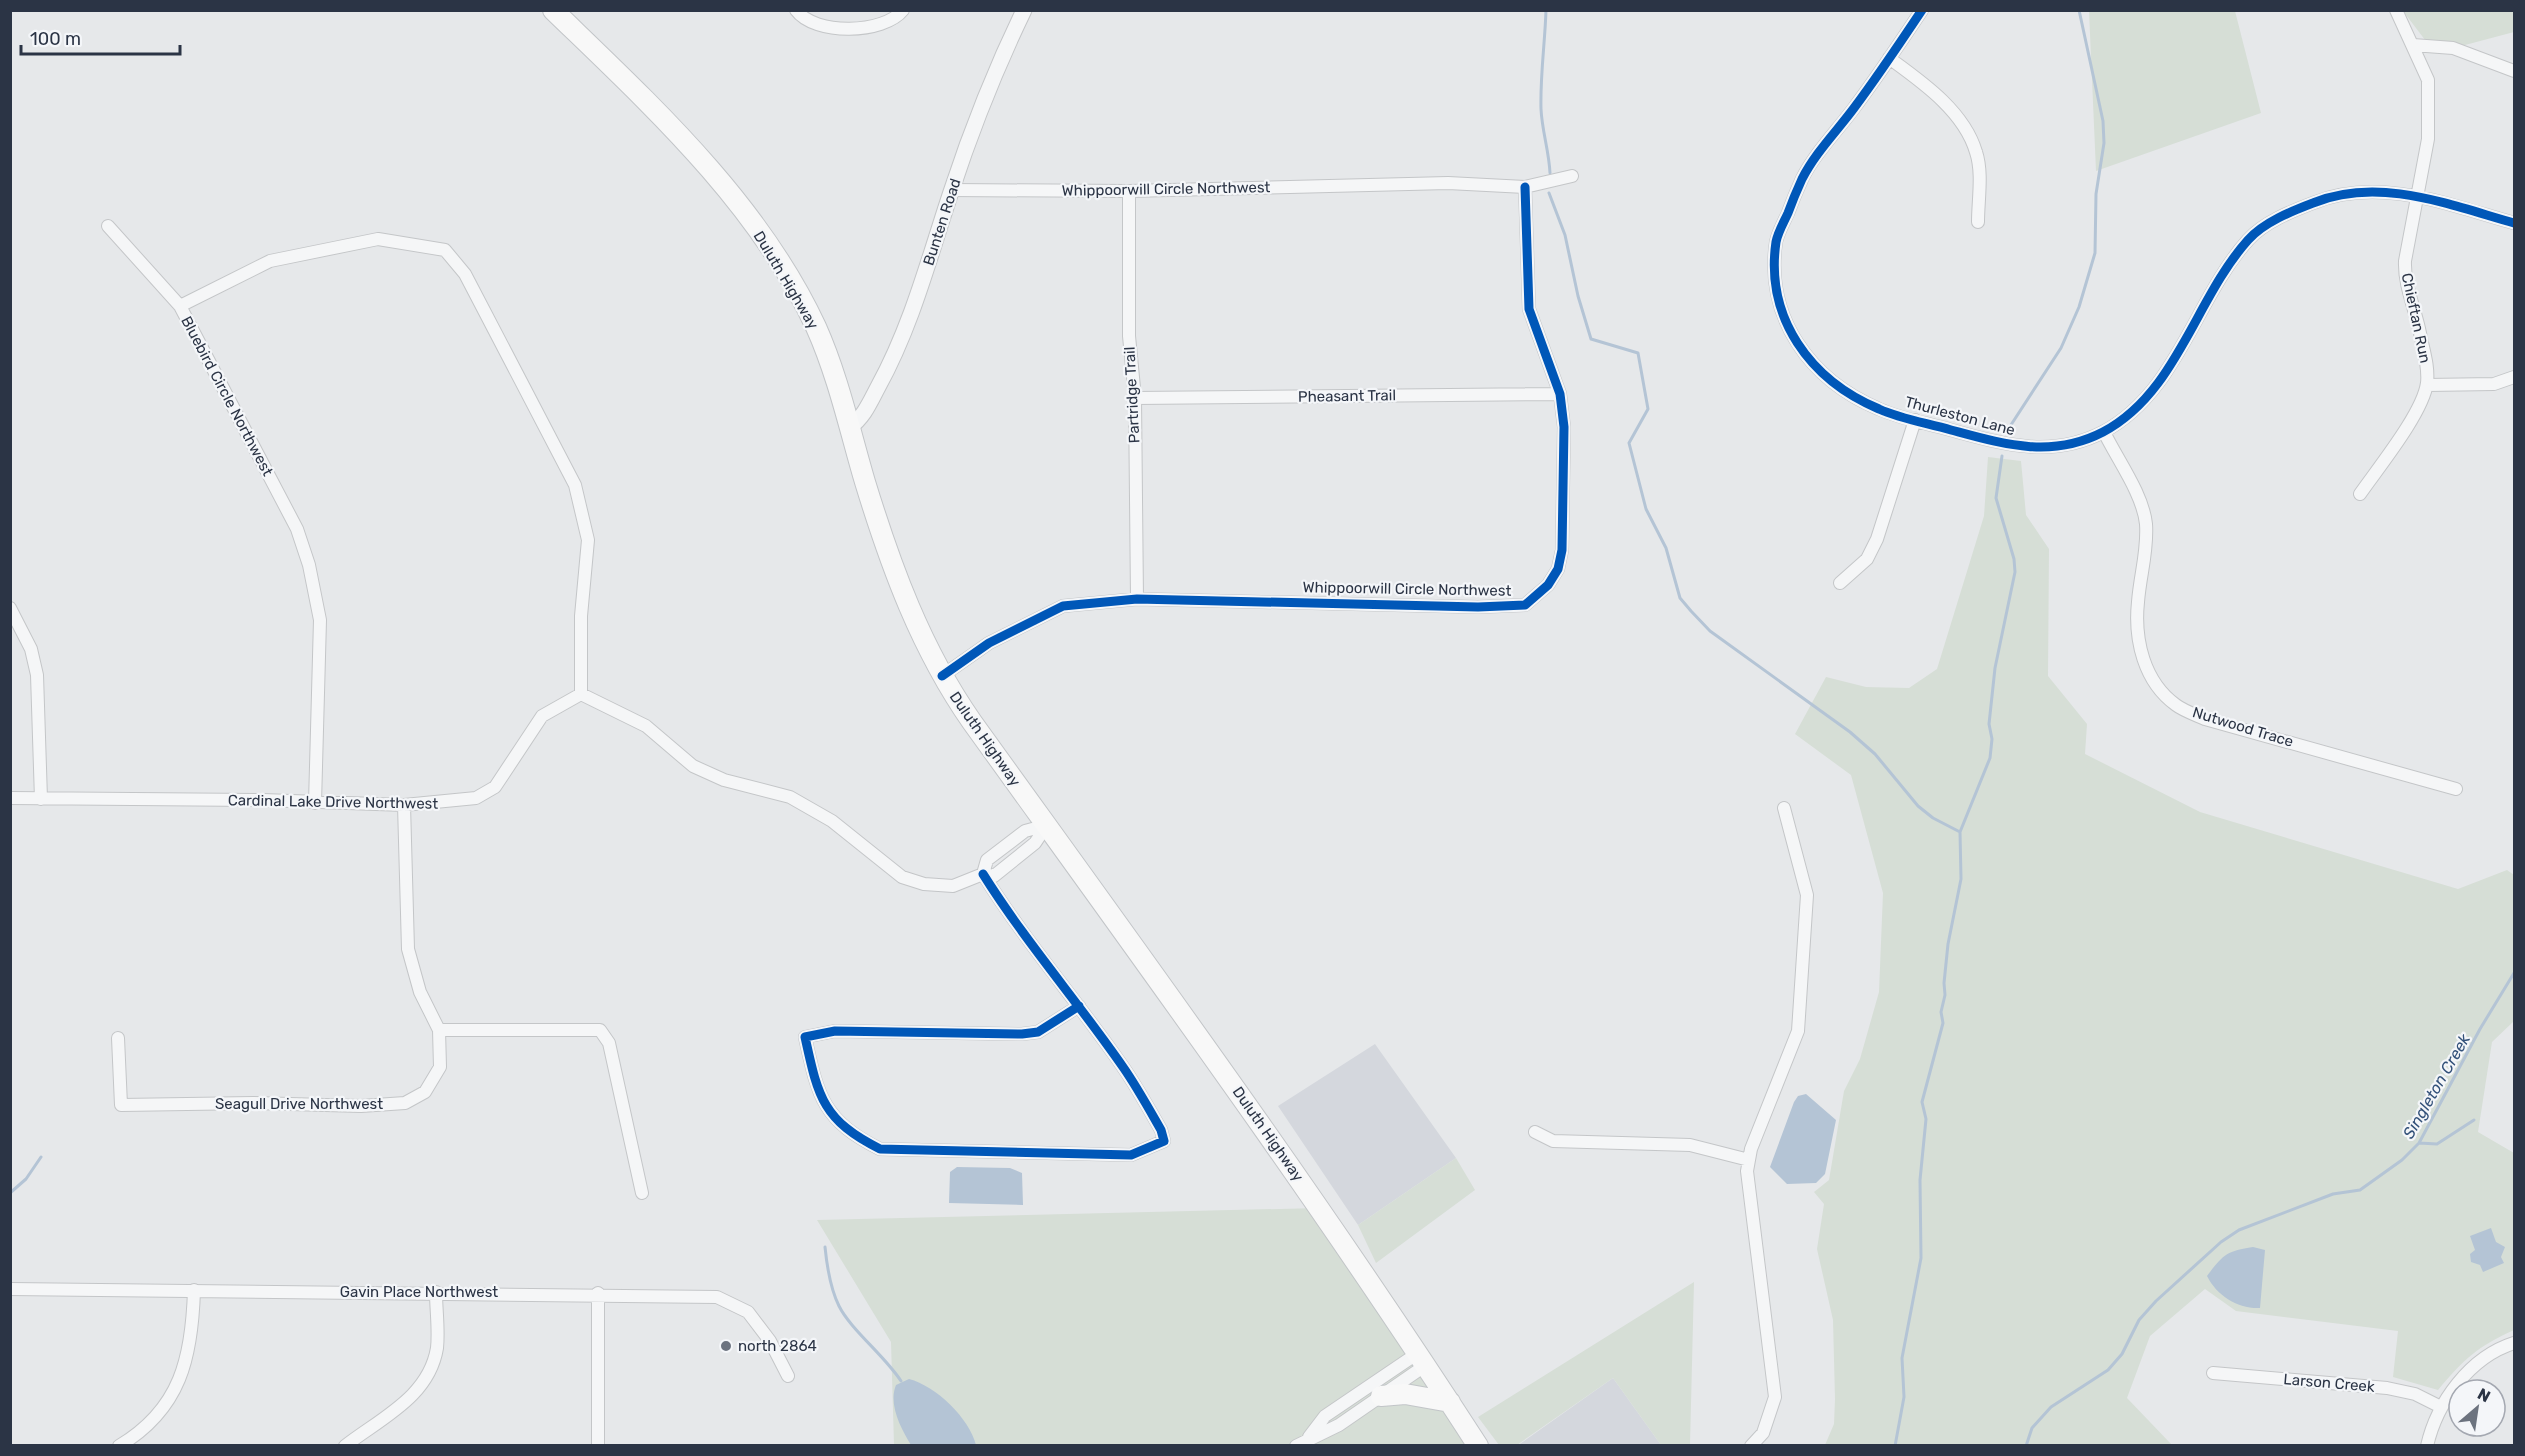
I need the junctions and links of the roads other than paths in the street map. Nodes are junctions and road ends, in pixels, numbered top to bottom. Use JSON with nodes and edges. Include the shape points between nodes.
{"nodes":[{"id":1,"x":553,"y":10,"type":"edge"},
{"id":2,"x":796,"y":10,"type":"edge"},
{"id":3,"x":903,"y":10,"type":"edge"},
{"id":4,"x":1024,"y":10,"type":"edge"},
{"id":5,"x":1923,"y":10,"type":"edge"},
{"id":6,"x":2396,"y":10,"type":"edge"},
{"id":7,"x":2413,"y":45,"type":"junction"},
{"id":8,"x":1889,"y":58,"type":"junction"},
{"id":9,"x":2514,"y":71,"type":"edge"},
{"id":10,"x":1572,"y":177,"type":"dead end"},
{"id":11,"x":1525,"y":187,"type":"junction"},
{"id":12,"x":951,"y":190,"type":"junction"},
{"id":13,"x":1129,"y":191,"type":"junction"},
{"id":14,"x":2418,"y":196,"type":"junction"},
{"id":15,"x":1978,"y":222,"type":"dead end"},
{"id":16,"x":2514,"y":223,"type":"edge"},
{"id":17,"x":108,"y":226,"type":"dead end"},
{"id":18,"x":180,"y":306,"type":"junction"},
{"id":19,"x":2514,"y":377,"type":"edge"},
{"id":20,"x":2427,"y":385,"type":"junction"},
{"id":21,"x":1560,"y":394,"type":"junction"},
{"id":22,"x":1135,"y":399,"type":"junction"},
{"id":23,"x":1915,"y":420,"type":"junction"},
{"id":24,"x":850,"y":427,"type":"junction"},
{"id":25,"x":2104,"y":432,"type":"junction"},
{"id":26,"x":2360,"y":494,"type":"dead end"},
{"id":27,"x":1840,"y":584,"type":"dead end"},
{"id":28,"x":1137,"y":598,"type":"junction"},
{"id":29,"x":10,"y":608,"type":"edge"},
{"id":30,"x":942,"y":676,"type":"junction"},
{"id":31,"x":582,"y":694,"type":"junction"},
{"id":32,"x":2456,"y":789,"type":"dead end"},
{"id":33,"x":10,"y":798,"type":"edge"},
{"id":34,"x":41,"y":799,"type":"junction"},
{"id":35,"x":315,"y":803,"type":"junction"},
{"id":36,"x":404,"y":806,"type":"junction"},
{"id":37,"x":1784,"y":808,"type":"dead end"},
{"id":38,"x":1047,"y":825,"type":"junction"},
{"id":39,"x":983,"y":874,"type":"junction"},
{"id":40,"x":1078,"y":1006,"type":"junction"},
{"id":41,"x":439,"y":1030,"type":"junction"},
{"id":42,"x":118,"y":1038,"type":"dead end"},
{"id":43,"x":1535,"y":1132,"type":"dead end"},
{"id":44,"x":1749,"y":1160,"type":"junction"},
{"id":45,"x":642,"y":1193,"type":"dead end"},
{"id":46,"x":10,"y":1289,"type":"edge"},
{"id":47,"x":194,"y":1290,"type":"junction"},
{"id":48,"x":436,"y":1292,"type":"junction"},
{"id":49,"x":598,"y":1293,"type":"junction"},
{"id":50,"x":2514,"y":1343,"type":"edge"},
{"id":51,"x":1422,"y":1359,"type":"junction"},
{"id":52,"x":2213,"y":1373,"type":"dead end"},
{"id":53,"x":788,"y":1376,"type":"dead end"},
{"id":54,"x":1381,"y":1396,"type":"junction"},
{"id":55,"x":1450,"y":1402,"type":"junction"},
{"id":56,"x":2441,"y":1407,"type":"junction"},
{"id":57,"x":1301,"y":1443,"type":"edge"},
{"id":58,"x":119,"y":1446,"type":"edge"},
{"id":59,"x":345,"y":1446,"type":"edge"},
{"id":60,"x":598,"y":1446,"type":"edge"},
{"id":61,"x":1478,"y":1446,"type":"edge"},
{"id":62,"x":1751,"y":1446,"type":"edge"},
{"id":63,"x":2427,"y":1446,"type":"edge"}],
"edges":[{"from":1,"to":24,"type":"main road","name":"Duluth Highway","via":[[662,118],[761,234],[816,328]]},
{"from":2,"to":3,"type":"street","via":[[819,26],[836,28],[882,26],[896,20]]},
{"from":4,"to":12,"type":"street","name":"Bunten Road"},
{"from":5,"to":8,"type":"street","name":"Thurleston Lane"},
{"from":6,"to":7,"type":"street","name":"Chieftan Run"},
{"from":7,"to":9,"type":"street","via":[[2453,48]]},
{"from":7,"to":14,"type":"street","name":"Chieftan Run","via":[[2428,80],[2428,139]]},
{"from":8,"to":15,"type":"street","via":[[1927,86],[1962,124],[1977,153]]},
{"from":8,"to":23,"type":"street","name":"Thurleston Lane","via":[[1803,176],[1776,240],[1774,289],[1789,332],[1824,376],[1881,410]]},
{"from":10,"to":11,"type":"street","name":"Whippoorwill Circle Northwest"},
{"from":11,"to":13,"type":"street","name":"Whippoorwill Circle Northwest","via":[[1448,183]]},
{"from":11,"to":21,"type":"street","name":"Whippoorwill Circle Northwest","via":[[1528,309]]},
{"from":12,"to":13,"type":"street","name":"Whippoorwill Circle Northwest"},
{"from":12,"to":24,"type":"street","name":"Bunten Road","via":[[921,288],[892,361],[860,419]]},
{"from":13,"to":22,"type":"street","name":"Partridge Trail","via":[[1129,336]]},
{"from":14,"to":16,"type":"street","name":"Thurleston Lane"},
{"from":14,"to":20,"type":"street","name":"Chieftan Run","via":[[2404,280],[2426,360]]},
{"from":14,"to":25,"type":"street","name":"Thurleston Lane","via":[[2368,191],[2316,201],[2250,237],[2158,383],[2144,401]]},
{"from":17,"to":18,"type":"street"},
{"from":18,"to":31,"type":"street","name":"Bluebird Circle Northwest","via":[[270,261],[316,250],[378,239],[445,250],[465,274],[575,485],[588,540],[581,615]]},
{"from":18,"to":35,"type":"street","name":"Bluebird Circle Northwest","via":[[297,529],[309,565],[320,620]]},
{"from":19,"to":20,"type":"street","via":[[2494,384]]},
{"from":20,"to":26,"type":"street","name":"Chieftan Run","via":[[2406,430]]},
{"from":21,"to":22,"type":"street","name":"Pheasant Trail"},
{"from":21,"to":28,"type":"street","name":"Whippoorwill Circle Northwest","via":[[1565,456],[1562,550],[1558,569],[1548,585],[1525,605]]},
{"from":22,"to":28,"type":"street","name":"Partridge Trail"},
{"from":23,"to":25,"type":"street","name":"Thurleston Lane","via":[[2012,447],[2046,448]]},
{"from":23,"to":27,"type":"street","via":[[1877,539],[1867,559]]},
{"from":24,"to":30,"type":"main road","name":"Duluth Highway","via":[[899,582]]},
{"from":25,"to":32,"type":"street","name":"Nutwood Trace","via":[[2141,502],[2146,522],[2138,631],[2143,662],[2158,687],[2176,705],[2205,719]]},
{"from":28,"to":30,"type":"street","name":"Whippoorwill Circle Northwest","via":[[1063,606],[988,644]]},
{"from":29,"to":34,"type":"street","via":[[31,649],[37,675]]},
{"from":30,"to":38,"type":"main road","name":"Duluth Highway"},
{"from":31,"to":36,"type":"street","name":"Cardinal Lake Drive Northwest","via":[[542,716],[495,787],[476,798]]},
{"from":31,"to":39,"type":"street","via":[[646,726],[693,765],[724,780],[790,797],[815,811],[902,877],[924,884],[954,886]]},
{"from":33,"to":34,"type":"street","name":"Cardinal Lake Drive Northwest"},
{"from":34,"to":35,"type":"street","name":"Cardinal Lake Drive Northwest"},
{"from":35,"to":36,"type":"street","name":"Cardinal Lake Drive Northwest"},
{"from":36,"to":41,"type":"street","name":"Seagull Drive Northwest","via":[[408,949],[420,992]]},
{"from":37,"to":44,"type":"street","via":[[1807,895],[1798,1031]]},
{"from":38,"to":39,"type":"street","via":[[1025,831],[987,860]]},
{"from":38,"to":51,"type":"main road","name":"Duluth Highway","via":[[1196,1030]]},
{"from":39,"to":40,"type":"street"},
{"from":40,"to":40,"type":"street","via":[[1124,1068],[1164,1141],[1131,1155],[880,1149],[856,1137],[827,1111],[805,1037],[835,1031],[1022,1034],[1038,1032]]},
{"from":41,"to":42,"type":"street","name":"Seagull Drive Northwest","via":[[440,1067],[425,1092],[405,1102],[362,1106],[121,1105]]},
{"from":41,"to":45,"type":"street","via":[[600,1030],[609,1043]]},
{"from":43,"to":44,"type":"street","via":[[1552,1142],[1690,1145]]},
{"from":44,"to":62,"type":"street","via":[[1747,1172],[1775,1397],[1763,1433]]},
{"from":46,"to":47,"type":"street","name":"Gavin Place Northwest"},
{"from":47,"to":48,"type":"street","name":"Gavin Place Northwest"},
{"from":47,"to":58,"type":"street","via":[[193,1334],[179,1380],[153,1420]]},
{"from":48,"to":49,"type":"street","name":"Gavin Place Northwest"},
{"from":48,"to":59,"type":"street","via":[[437,1347],[423,1385]]},
{"from":49,"to":53,"type":"street","name":"Gavin Place Northwest","via":[[717,1296],[748,1312],[770,1341]]},
{"from":49,"to":60,"type":"street"},
{"from":50,"to":56,"type":"street","via":[[2467,1374]]},
{"from":51,"to":54,"type":"street"},
{"from":51,"to":55,"type":"main road","name":"Duluth Highway"},
{"from":51,"to":57,"type":"street","via":[[1325,1416]]},
{"from":52,"to":56,"type":"street","name":"Larson Creek","via":[[2395,1389]]},
{"from":54,"to":55,"type":"main road","via":[[1406,1394]]},
{"from":54,"to":57,"type":"street","via":[[1339,1425]]},
{"from":55,"to":61,"type":"main road","name":"Duluth Highway"},
{"from":56,"to":63,"type":"street"}]}
